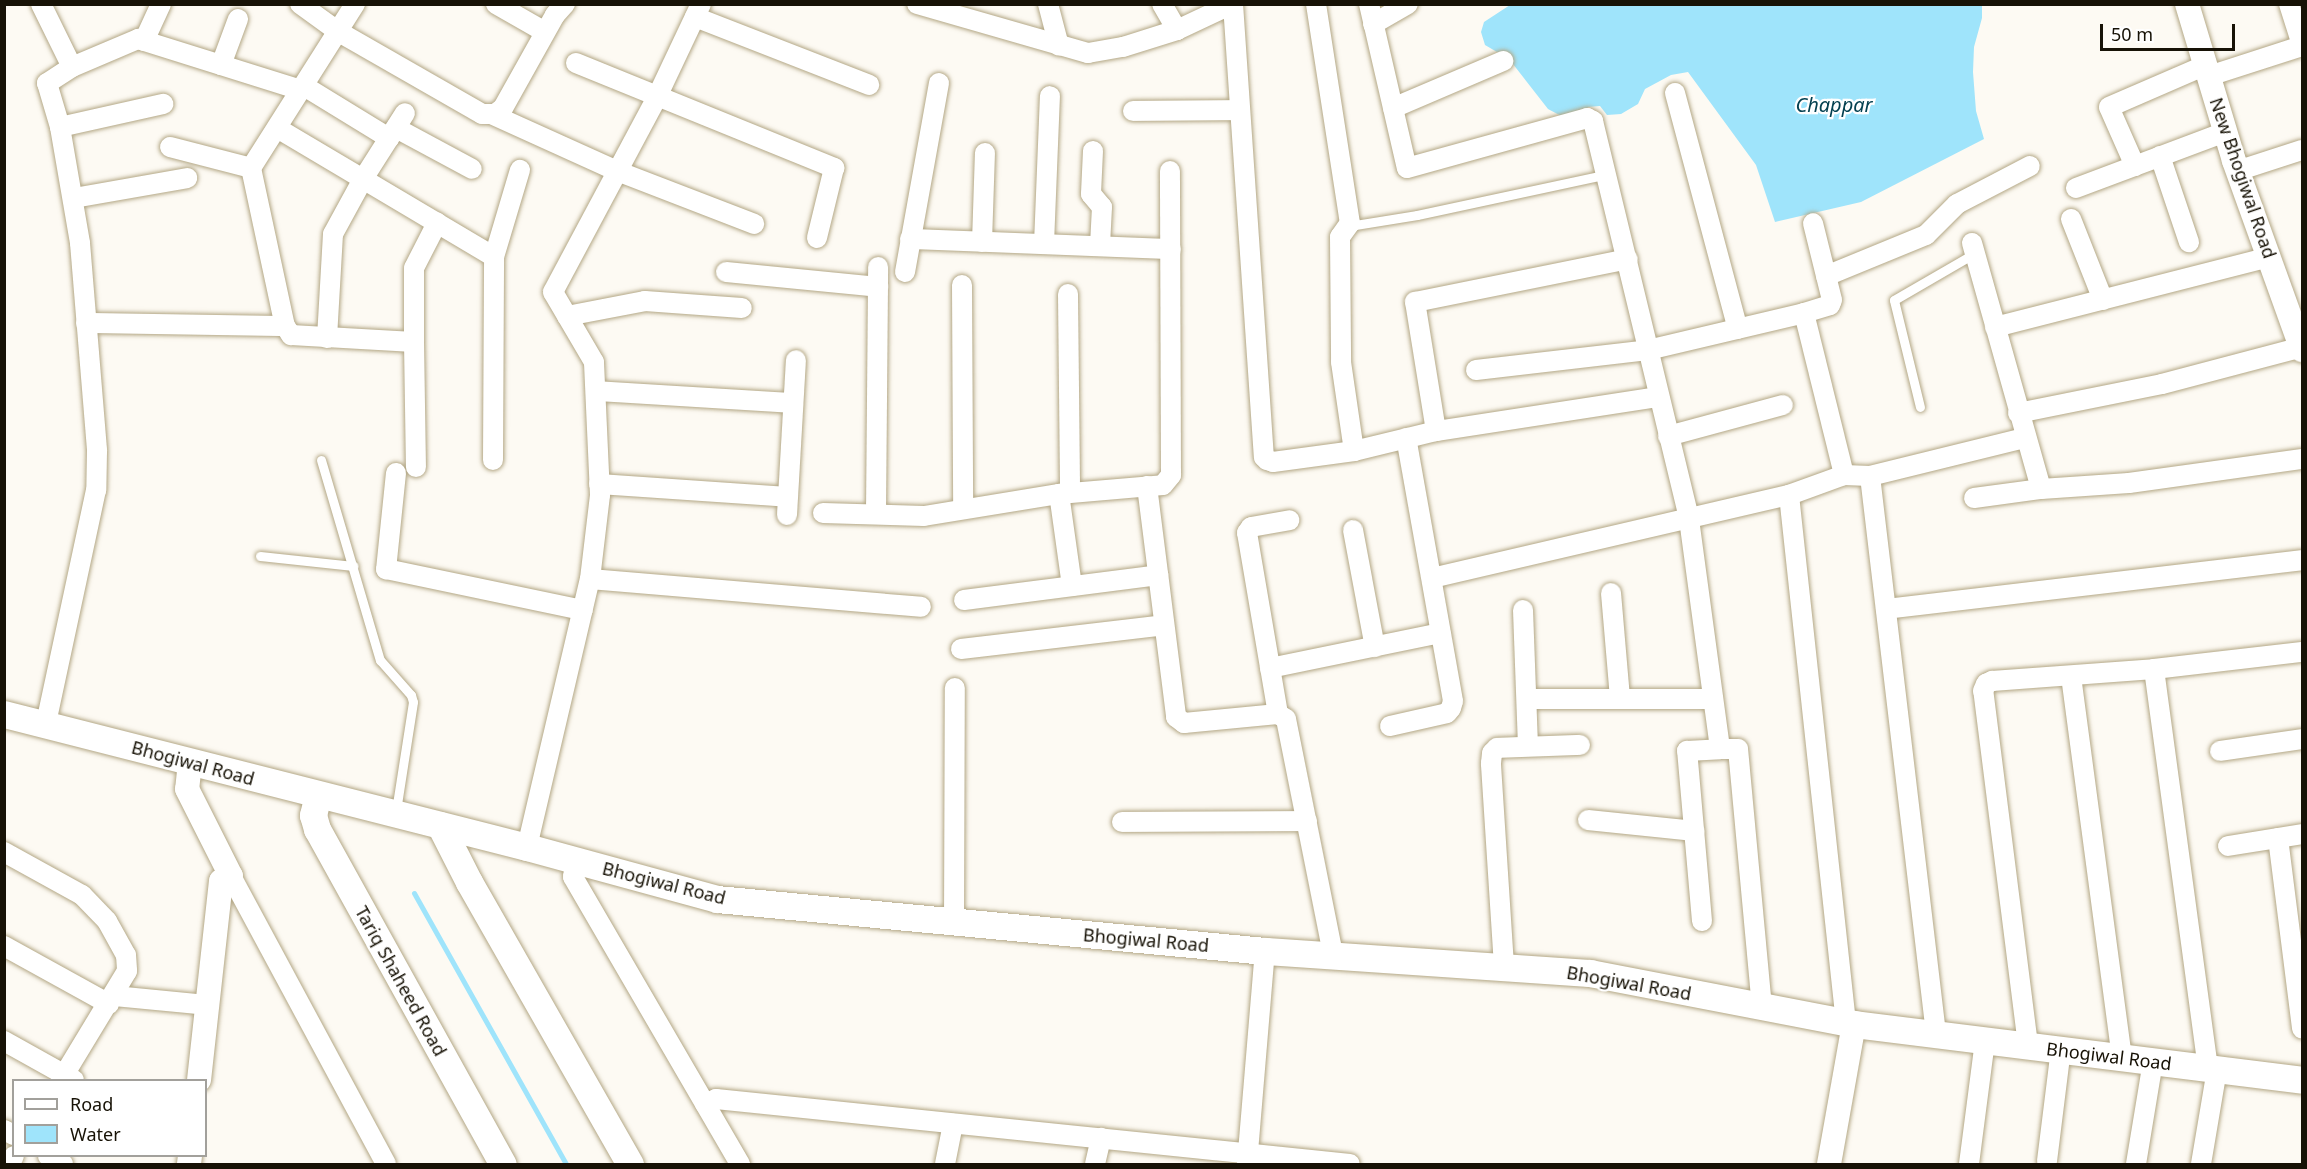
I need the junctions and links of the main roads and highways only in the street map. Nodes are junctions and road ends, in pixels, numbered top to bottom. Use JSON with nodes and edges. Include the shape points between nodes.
{"nodes":[{"id":1,"x":4,"y":714,"type":"edge"},
{"id":2,"x":318,"y":795,"type":"junction"},
{"id":3,"x":440,"y":825,"type":"junction"},
{"id":4,"x":2302,"y":1080,"type":"edge"},
{"id":5,"x":503,"y":1164,"type":"edge"},
{"id":6,"x":630,"y":1164,"type":"edge"}],
"edges":[{"from":1,"to":2,"type":"main road","name":"Bhogiwal Road"},
{"from":2,"to":3,"type":"main road","name":"Bhogiwal Road"},
{"from":2,"to":5,"type":"main road","name":"Tariq Shaheed Road","via":[[313,815],[317,829]]},
{"from":3,"to":4,"type":"main road","name":"Bhogiwal Road","via":[[717,899],[1265,951],[1590,973],[1850,1024]]},
{"from":3,"to":6,"type":"main road"}]}
